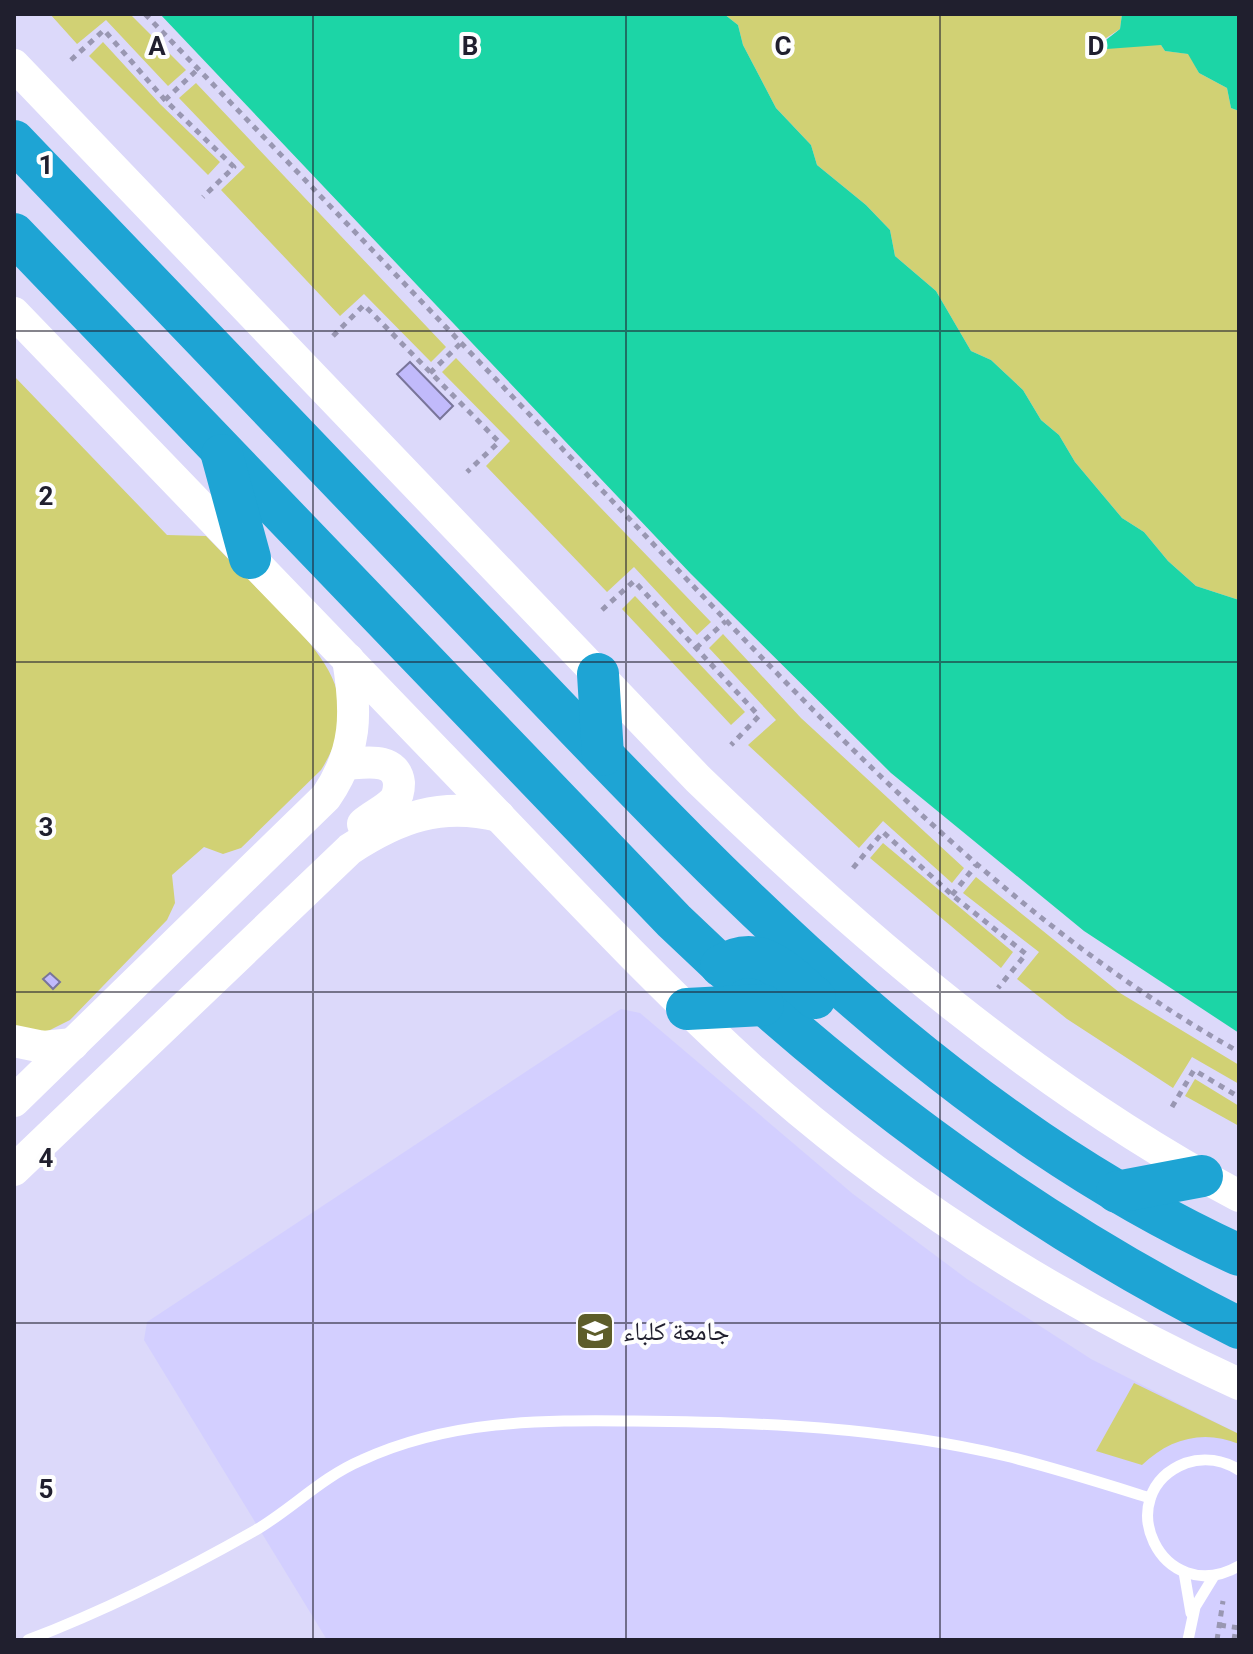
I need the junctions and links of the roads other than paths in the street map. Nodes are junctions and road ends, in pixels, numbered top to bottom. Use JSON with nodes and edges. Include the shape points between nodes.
{"nodes":[{"id":1,"x":14,"y":65,"type":"edge"},
{"id":2,"x":14,"y":141,"type":"edge"},
{"id":3,"x":14,"y":234,"type":"edge"},
{"id":4,"x":14,"y":313,"type":"edge"},
{"id":5,"x":221,"y":450,"type":"junction"},
{"id":6,"x":250,"y":558,"type":"junction"},
{"id":7,"x":348,"y":659,"type":"junction"},
{"id":8,"x":598,"y":674,"type":"junction"},
{"id":9,"x":603,"y":755,"type":"junction"},
{"id":10,"x":346,"y":764,"type":"junction"},
{"id":11,"x":499,"y":816,"type":"junction"},
{"id":12,"x":329,"y":867,"type":"junction"},
{"id":13,"x":721,"y":966,"type":"junction"},
{"id":14,"x":763,"y":1005,"type":"junction"},
{"id":15,"x":687,"y":1009,"type":"junction"},
{"id":16,"x":14,"y":1041,"type":"edge"},
{"id":17,"x":73,"y":1044,"type":"junction"},
{"id":18,"x":910,"y":1049,"type":"junction"},
{"id":19,"x":14,"y":1101,"type":"edge"},
{"id":20,"x":14,"y":1170,"type":"edge"},
{"id":21,"x":1202,"y":1176,"type":"junction"},
{"id":22,"x":1117,"y":1192,"type":"junction"},
{"id":23,"x":1239,"y":1196,"type":"edge"},
{"id":24,"x":1239,"y":1255,"type":"edge"},
{"id":25,"x":1222,"y":1320,"type":"edge"},
{"id":26,"x":1239,"y":1357,"type":"edge"},
{"id":27,"x":1239,"y":1384,"type":"edge"},
{"id":28,"x":1239,"y":1470,"type":"edge"},
{"id":29,"x":1150,"y":1498,"type":"junction"},
{"id":30,"x":1239,"y":1566,"type":"edge"},
{"id":31,"x":1184,"y":1572,"type":"junction"},
{"id":32,"x":1214,"y":1576,"type":"junction"},
{"id":33,"x":1191,"y":1618,"type":"junction"},
{"id":34,"x":28,"y":1640,"type":"edge"},
{"id":35,"x":1188,"y":1640,"type":"edge"}],
"edges":[{"from":1,"to":8,"type":"street"},
{"from":2,"to":9,"type":"highway"},
{"from":3,"to":5,"type":"highway"},
{"from":4,"to":6,"type":"street"},
{"from":5,"to":6,"type":"highway"},
{"from":5,"to":13,"type":"highway"},
{"from":6,"to":7,"type":"street"},
{"from":7,"to":10,"type":"street","via":[[355,727]]},
{"from":7,"to":11,"type":"street"},
{"from":8,"to":9,"type":"highway"},
{"from":8,"to":21,"type":"street","via":[[698,779],[869,936],[1094,1110]]},
{"from":9,"to":18,"type":"highway"},
{"from":10,"to":12,"type":"street","via":[[387,765],[398,777],[398,793],[348,838]]},
{"from":10,"to":17,"type":"street","via":[[313,812]]},
{"from":11,"to":12,"type":"street","via":[[458,809],[417,814],[373,834]]},
{"from":11,"to":15,"type":"street"},
{"from":12,"to":20,"type":"street"},
{"from":13,"to":14,"type":"highway"},
{"from":13,"to":18,"type":"highway","via":[[742,956],[764,958],[844,1021]]},
{"from":14,"to":15,"type":"highway"},
{"from":14,"to":25,"type":"highway","via":[[855,1084],[986,1180],[1124,1267]]},
{"from":15,"to":27,"type":"street","via":[[819,1126],[960,1231],[1111,1321]]},
{"from":16,"to":17,"type":"street","via":[[43,1047]]},
{"from":17,"to":19,"type":"street"},
{"from":18,"to":22,"type":"highway","via":[[1031,1139]]},
{"from":21,"to":22,"type":"highway"},
{"from":21,"to":23,"type":"street"},
{"from":22,"to":24,"type":"highway"},
{"from":25,"to":26,"type":"highway"},
{"from":28,"to":29,"type":"lane","via":[[1222,1462],[1193,1461],[1167,1474]]},
{"from":29,"to":31,"type":"lane","via":[[1148,1523],[1155,1547]]},
{"from":29,"to":34,"type":"lane","via":[[1003,1455],[872,1434],[718,1422],[538,1420],[472,1427],[362,1460],[331,1475],[259,1528],[94,1614]]},
{"from":30,"to":32,"type":"lane"},
{"from":31,"to":32,"type":"lane"},
{"from":31,"to":33,"type":"lane"},
{"from":32,"to":33,"type":"lane"},
{"from":33,"to":35,"type":"lane"}]}
